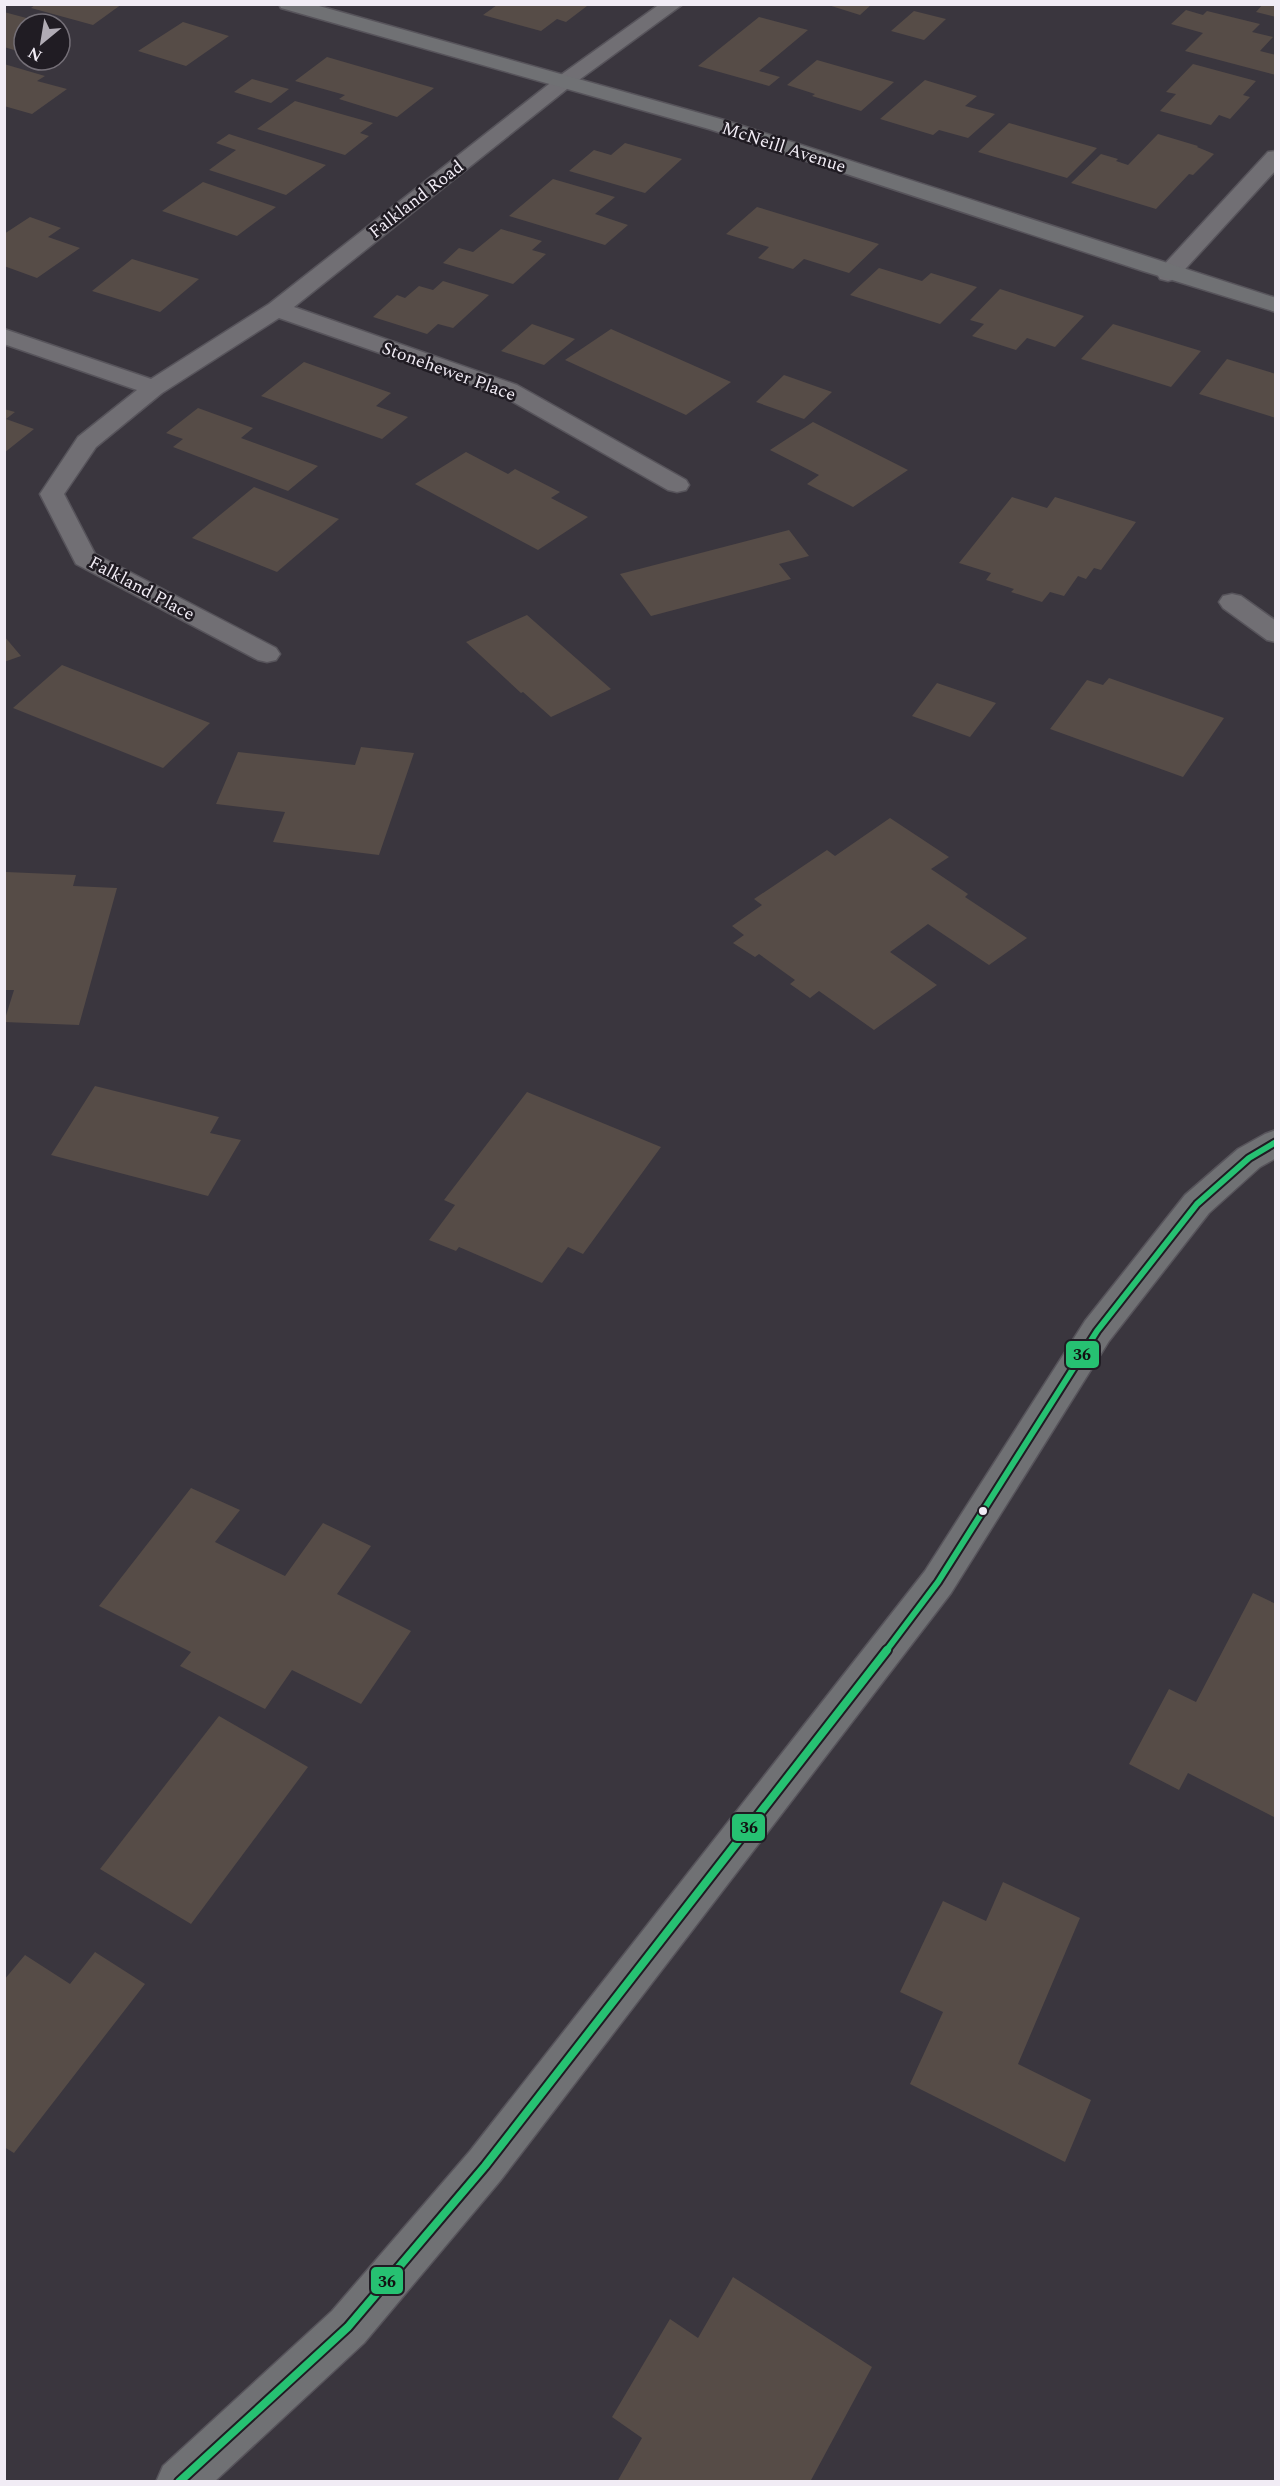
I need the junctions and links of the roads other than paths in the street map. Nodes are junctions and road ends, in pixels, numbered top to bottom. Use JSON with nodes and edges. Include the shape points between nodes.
{"nodes":[{"id":1,"x":288,"y":4,"type":"edge"},
{"id":2,"x":674,"y":4,"type":"edge"},
{"id":3,"x":565,"y":81,"type":"junction"},
{"id":4,"x":1275,"y":157,"type":"edge"},
{"id":5,"x":1168,"y":274,"type":"junction"},
{"id":6,"x":1275,"y":305,"type":"edge"},
{"id":7,"x":277,"y":309,"type":"junction"},
{"id":8,"x":4,"y":336,"type":"edge"},
{"id":9,"x":154,"y":388,"type":"junction"},
{"id":10,"x":677,"y":485,"type":"dead end"},
{"id":11,"x":1232,"y":602,"type":"dead end"},
{"id":12,"x":1275,"y":634,"type":"edge"},
{"id":13,"x":267,"y":654,"type":"dead end"},
{"id":14,"x":1275,"y":1142,"type":"edge"},
{"id":15,"x":179,"y":2481,"type":"edge"}],
"edges":[{"from":1,"to":3,"type":"street","name":"McNeill Avenue"},
{"from":2,"to":3,"type":"street","name":"Falkland Road"},
{"from":3,"to":5,"type":"street","name":"McNeill Avenue","via":[[777,143]]},
{"from":3,"to":7,"type":"street","name":"Falkland Road"},
{"from":4,"to":5,"type":"street"},
{"from":5,"to":6,"type":"street","name":"McNeill Avenue"},
{"from":7,"to":9,"type":"street","name":"Falkland Road"},
{"from":7,"to":10,"type":"street","name":"Stonehewer Place","via":[[509,390]]},
{"from":8,"to":9,"type":"street"},
{"from":9,"to":13,"type":"street","name":"Falkland Place","via":[[87,442],[52,494],[85,559]]},
{"from":11,"to":12,"type":"street"},
{"from":14,"to":15,"type":"street","via":[[1249,1158],[1197,1204],[1139,1276],[1097,1331],[938,1582],[484,2166],[348,2327]]}]}
